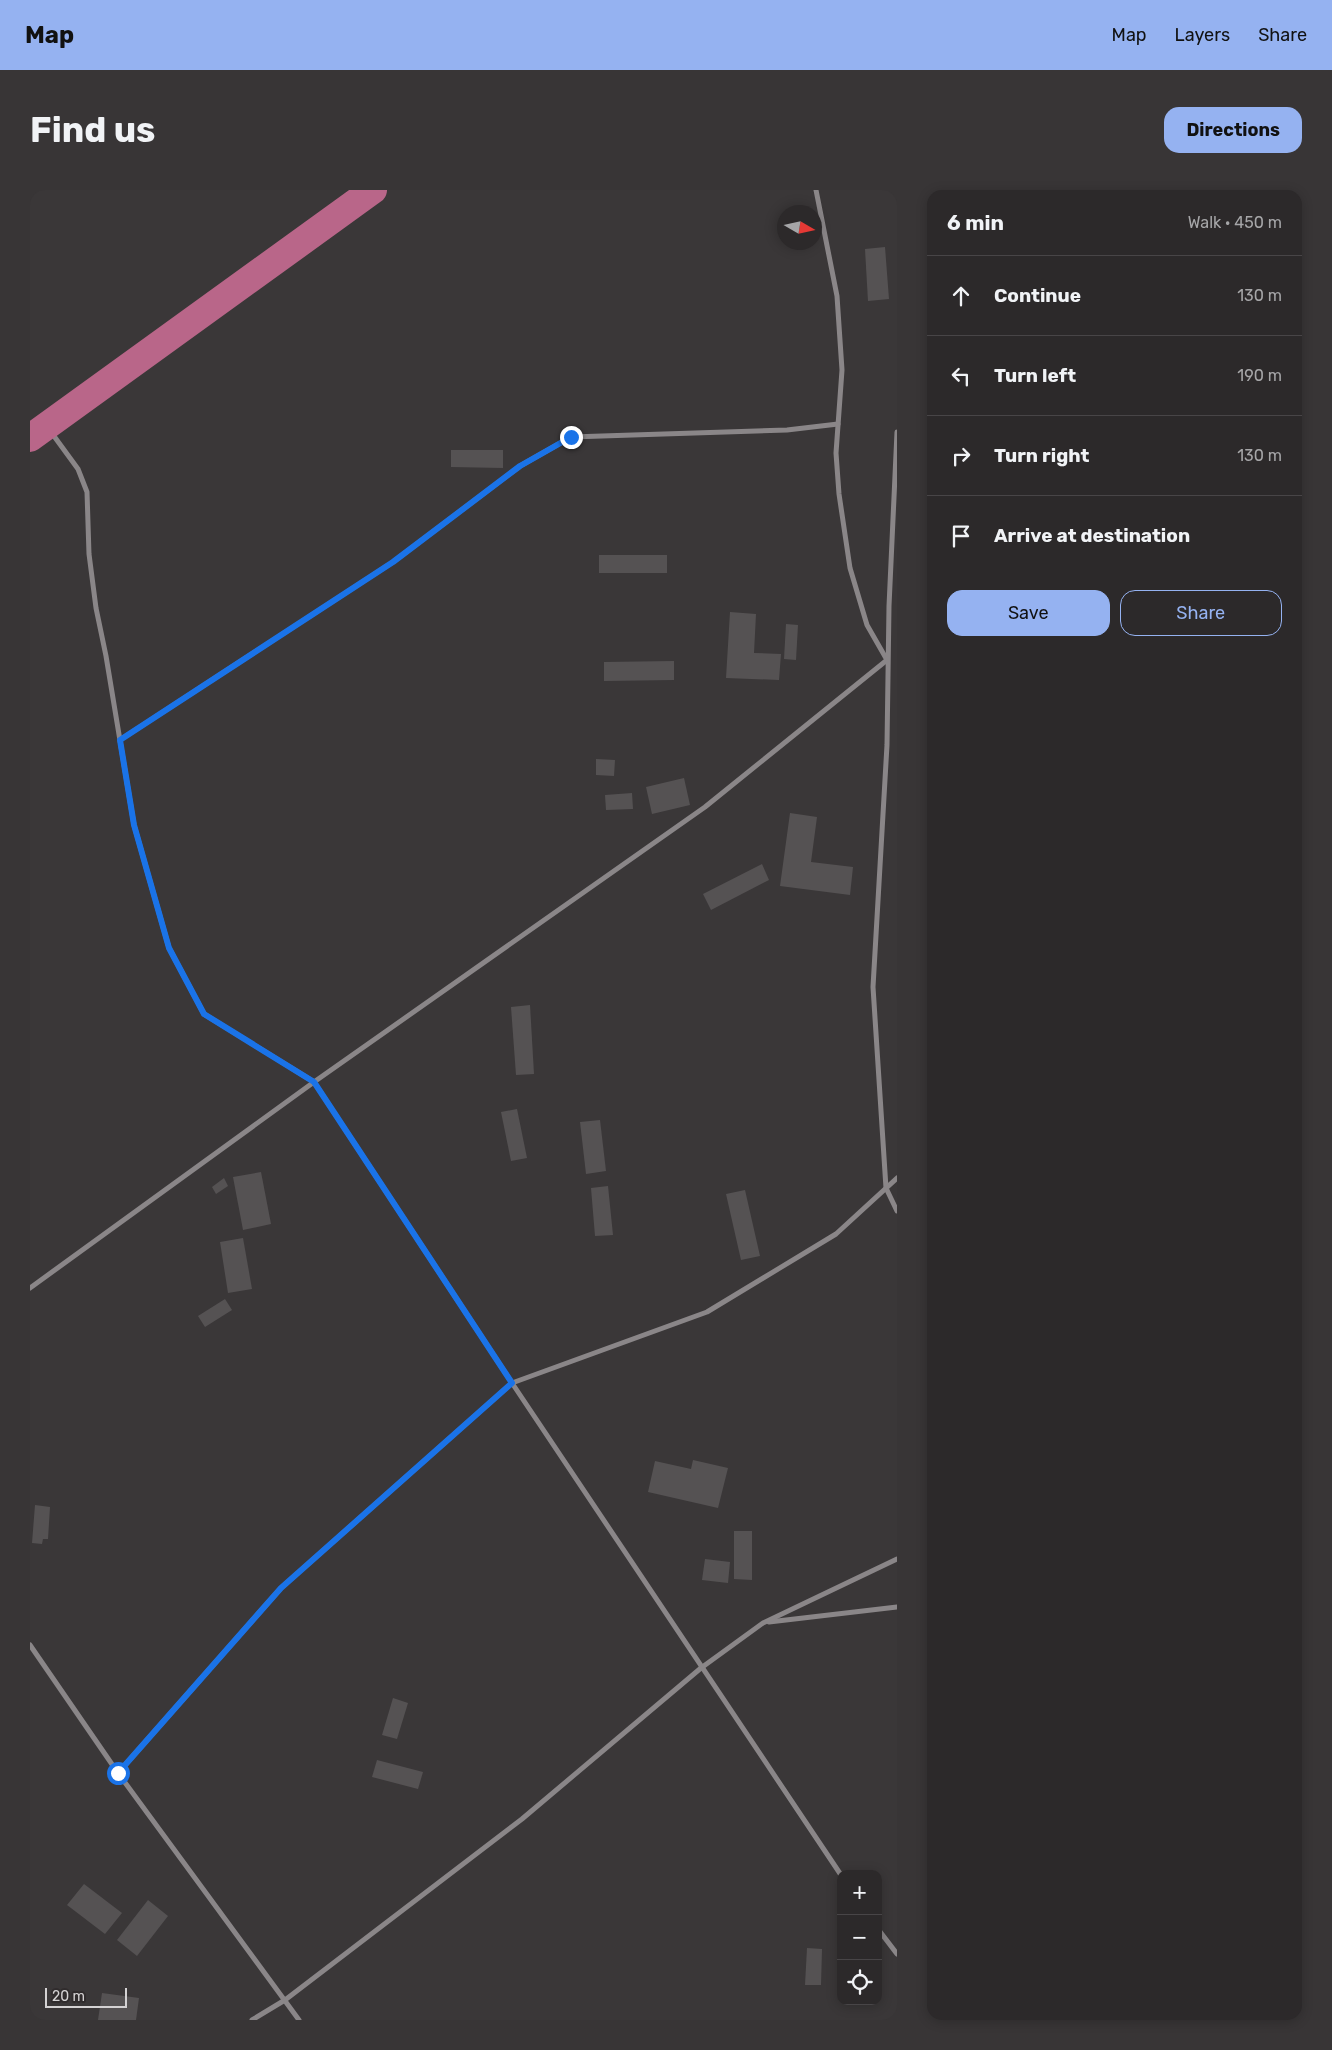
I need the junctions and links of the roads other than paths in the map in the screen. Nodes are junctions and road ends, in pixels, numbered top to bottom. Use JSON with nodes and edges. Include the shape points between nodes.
{"nodes":[{"id":1,"x":373,"y":190,"type":"edge"},
{"id":2,"x":816,"y":190,"type":"edge"},
{"id":3,"x":838,"y":424,"type":"junction"},
{"id":4,"x":38,"y":432,"type":"edge"},
{"id":5,"x":897,"y":432,"type":"edge"},
{"id":6,"x":888,"y":660,"type":"junction"},
{"id":7,"x":120,"y":740,"type":"junction"},
{"id":8,"x":314,"y":1082,"type":"junction"},
{"id":9,"x":897,"y":1178,"type":"edge"},
{"id":10,"x":886,"y":1188,"type":"junction"},
{"id":11,"x":897,"y":1211,"type":"edge"},
{"id":12,"x":30,"y":1288,"type":"edge"},
{"id":13,"x":512,"y":1383,"type":"junction"},
{"id":14,"x":897,"y":1559,"type":"edge"},
{"id":15,"x":897,"y":1607,"type":"edge"},
{"id":16,"x":763,"y":1623,"type":"junction"},
{"id":17,"x":30,"y":1645,"type":"edge"},
{"id":18,"x":701,"y":1668,"type":"junction"},
{"id":19,"x":118,"y":1773,"type":"junction"},
{"id":20,"x":838,"y":1870,"type":"edge"},
{"id":21,"x":882,"y":1934,"type":"edge"},
{"id":22,"x":897,"y":1954,"type":"edge"},
{"id":23,"x":285,"y":2000,"type":"junction"},
{"id":24,"x":252,"y":2020,"type":"edge"},
{"id":25,"x":299,"y":2020,"type":"edge"}],
"edges":[{"from":1,"to":4,"type":"main road"},
{"from":2,"to":3,"type":"street","via":[[837,296],[842,370]]},
{"from":3,"to":6,"type":"street","via":[[838,478],[850,568],[867,625]]},
{"from":3,"to":7,"type":"street","via":[[787,430],[571,437],[520,466],[393,562]]},
{"from":4,"to":7,"type":"street","via":[[78,469],[87,492],[89,554],[96,608]]},
{"from":5,"to":6,"type":"street"},
{"from":6,"to":8,"type":"street","via":[[705,807]]},
{"from":6,"to":10,"type":"street","via":[[888,745],[873,987]]},
{"from":7,"to":8,"type":"street","via":[[134,825],[169,948],[204,1014]]},
{"from":8,"to":12,"type":"street"},
{"from":8,"to":13,"type":"street"},
{"from":9,"to":10,"type":"street"},
{"from":10,"to":11,"type":"street"},
{"from":10,"to":13,"type":"street","via":[[836,1234],[707,1312]]},
{"from":13,"to":18,"type":"street"},
{"from":13,"to":19,"type":"street","via":[[281,1588]]},
{"from":14,"to":16,"type":"street"},
{"from":15,"to":16,"type":"street"},
{"from":16,"to":18,"type":"street"},
{"from":17,"to":19,"type":"street"},
{"from":18,"to":20,"type":"street"},
{"from":18,"to":23,"type":"street","via":[[522,1819]]},
{"from":19,"to":23,"type":"street"},
{"from":21,"to":22,"type":"street"},
{"from":23,"to":24,"type":"street"},
{"from":23,"to":25,"type":"street"}]}
